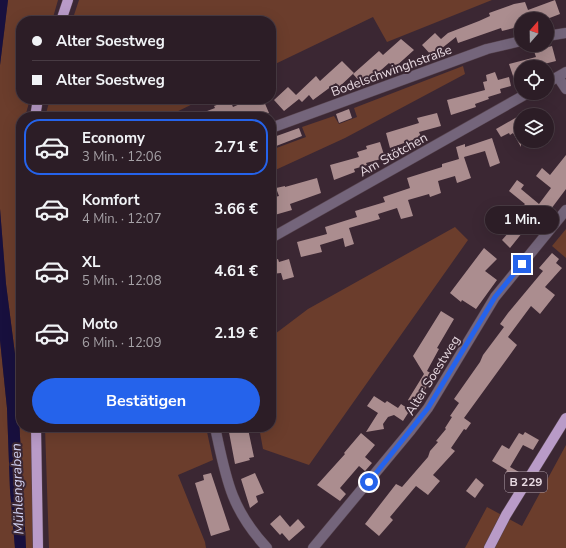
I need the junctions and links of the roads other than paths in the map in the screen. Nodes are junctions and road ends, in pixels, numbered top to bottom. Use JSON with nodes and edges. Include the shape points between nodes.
{"nodes":[{"id":1,"x":68,"y":0,"type":"edge"},
{"id":2,"x":63,"y":16,"type":"edge"},
{"id":3,"x":566,"y":33,"type":"edge"},
{"id":4,"x":554,"y":35,"type":"edge"},
{"id":5,"x":514,"y":43,"type":"edge"},
{"id":6,"x":562,"y":74,"type":"edge"},
{"id":7,"x":566,"y":89,"type":"edge"},
{"id":8,"x":516,"y":100,"type":"edge"},
{"id":9,"x":276,"y":126,"type":"edge"},
{"id":10,"x":566,"y":210,"type":"edge"},
{"id":11,"x":276,"y":235,"type":"edge"},
{"id":12,"x":566,"y":418,"type":"edge"},
{"id":13,"x":36,"y":432,"type":"edge"},
{"id":14,"x":216,"y":432,"type":"edge"},
{"id":15,"x":38,"y":548,"type":"edge"},
{"id":16,"x":267,"y":548,"type":"edge"},
{"id":17,"x":313,"y":548,"type":"edge"},
{"id":18,"x":489,"y":548,"type":"edge"}],
"edges":[{"from":1,"to":2,"type":"main road"},
{"from":3,"to":4,"type":"street"},
{"from":5,"to":9,"type":"street","name":"Bodelschwinghstraße","via":[[479,52]]},
{"from":6,"to":7,"type":"street"},
{"from":8,"to":11,"type":"street","name":"Am Stötchen"},
{"from":10,"to":17,"type":"street","name":"Alter Soestweg","via":[[495,297],[428,408]]},
{"from":12,"to":18,"type":"main road","number":"B 229","via":[[506,515]]},
{"from":13,"to":15,"type":"main road"},
{"from":14,"to":16,"type":"street","via":[[226,482],[249,528]]}]}
